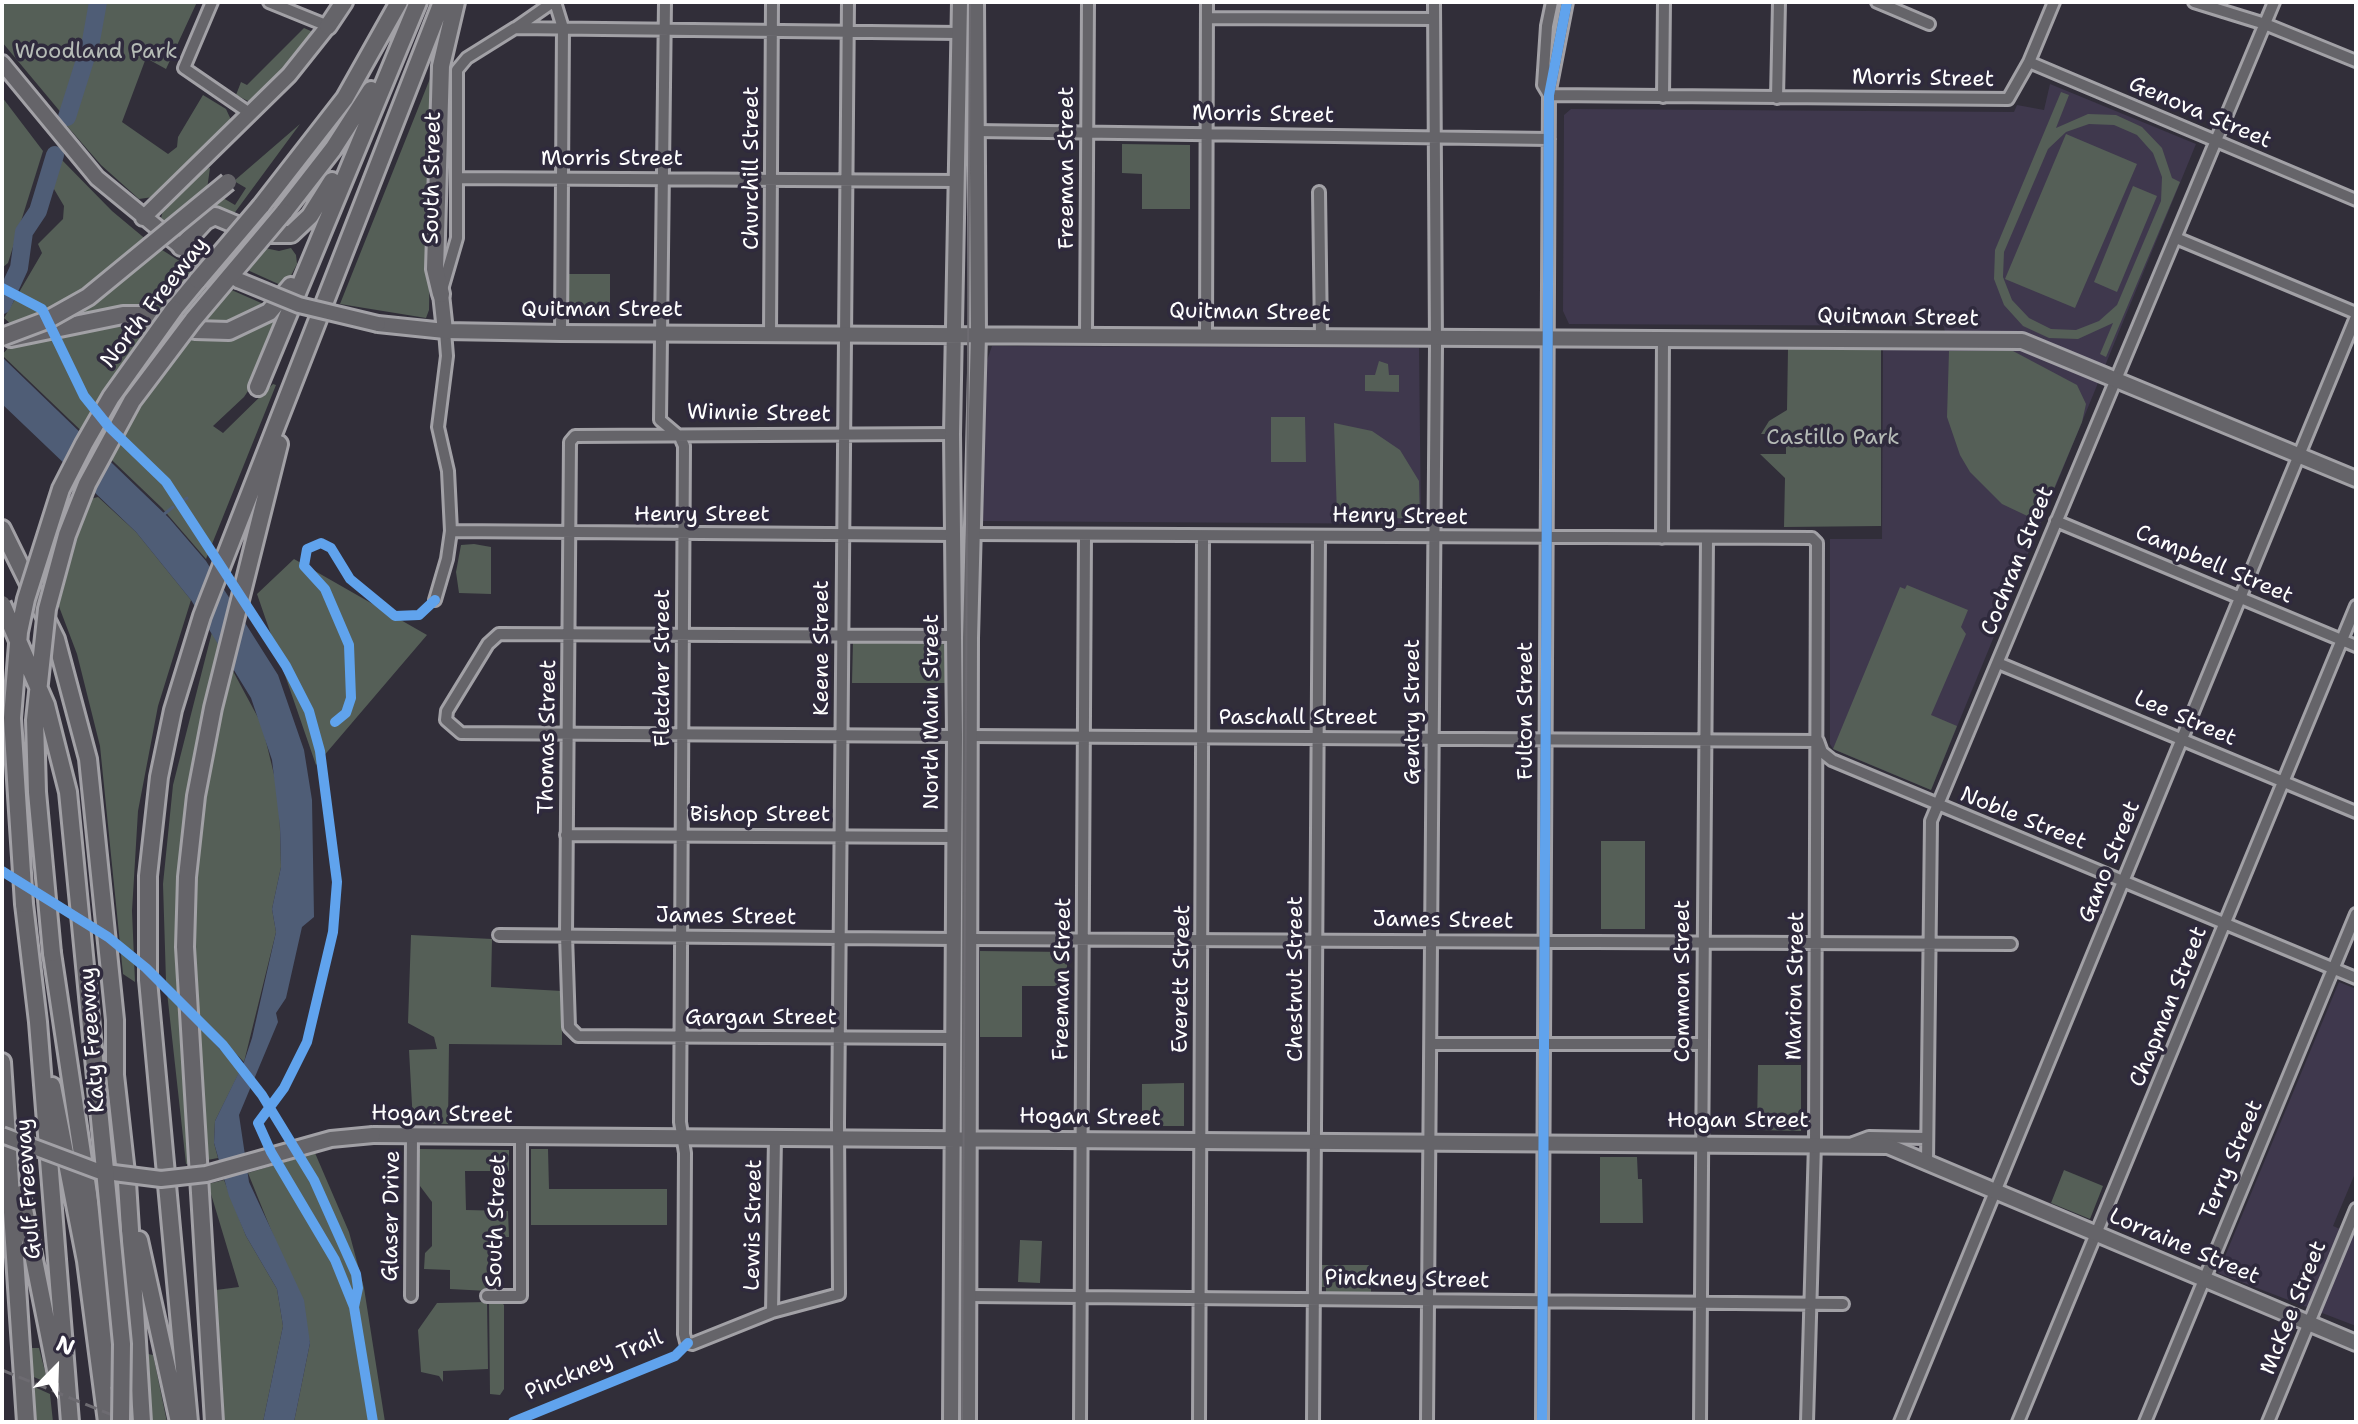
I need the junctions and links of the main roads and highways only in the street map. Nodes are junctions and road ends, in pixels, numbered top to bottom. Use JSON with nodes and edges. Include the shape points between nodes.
{"nodes":[{"id":1,"x":344,"y":2,"type":"edge"},
{"id":2,"x":399,"y":2,"type":"edge"},
{"id":3,"x":418,"y":2,"type":"edge"},
{"id":4,"x":442,"y":2,"type":"edge"},
{"id":5,"x":456,"y":2,"type":"edge"},
{"id":6,"x":960,"y":2,"type":"edge"},
{"id":7,"x":976,"y":2,"type":"edge"},
{"id":8,"x":328,"y":26,"type":"joint"},
{"id":9,"x":2,"y":63,"type":"edge"},
{"id":10,"x":357,"y":143,"type":"junction"},
{"id":11,"x":228,"y":182,"type":"dead end"},
{"id":12,"x":143,"y":218,"type":"junction"},
{"id":13,"x":314,"y":246,"type":"junction"},
{"id":14,"x":181,"y":247,"type":"junction"},
{"id":15,"x":441,"y":294,"type":"joint"},
{"id":16,"x":445,"y":331,"type":"junction"},
{"id":17,"x":954,"y":335,"type":"junction"},
{"id":18,"x":978,"y":335,"type":"junction"},
{"id":19,"x":2,"y":338,"type":"edge"},
{"id":20,"x":309,"y":347,"type":"junction"},
{"id":21,"x":258,"y":387,"type":"dead end"},
{"id":22,"x":2356,"y":479,"type":"edge"},
{"id":23,"x":2,"y":529,"type":"edge"},
{"id":24,"x":2,"y":604,"type":"edge"},
{"id":25,"x":963,"y":736,"type":"junction"},
{"id":26,"x":24,"y":904,"type":"joint"},
{"id":27,"x":38,"y":1022,"type":"junction"},
{"id":28,"x":2,"y":1062,"type":"edge"},
{"id":29,"x":7,"y":1110,"type":"junction"},
{"id":30,"x":2,"y":1135,"type":"edge"},
{"id":31,"x":951,"y":1139,"type":"junction"},
{"id":32,"x":970,"y":1139,"type":"junction"},
{"id":33,"x":127,"y":1182,"type":"junction"},
{"id":34,"x":1995,"y":1192,"type":"joint"},
{"id":35,"x":2356,"y":1343,"type":"edge"},
{"id":36,"x":26,"y":1422,"type":"edge"},
{"id":37,"x":68,"y":1422,"type":"edge"},
{"id":38,"x":107,"y":1422,"type":"edge"},
{"id":39,"x":121,"y":1422,"type":"edge"},
{"id":40,"x":142,"y":1422,"type":"edge"},
{"id":41,"x":179,"y":1422,"type":"edge"},
{"id":42,"x":189,"y":1422,"type":"edge"},
{"id":43,"x":214,"y":1422,"type":"edge"},
{"id":44,"x":951,"y":1422,"type":"edge"},
{"id":45,"x":968,"y":1422,"type":"edge"}],
"edges":[{"from":1,"to":8,"type":"highway"},
{"from":2,"to":26,"type":"highway","name":"North Freeway","bridge":true,"via":[[345,98],[174,309],[111,397],[61,489],[19,632],[12,718]]},
{"from":3,"to":10,"type":"highway"},
{"from":3,"to":39,"type":"highway","bridge":true,"via":[[348,127],[132,401],[87,484],[47,609],[35,707],[37,792],[52,953]]},
{"from":4,"to":20,"type":"highway"},
{"from":5,"to":15,"type":"highway","via":[[441,66],[435,269]]},
{"from":6,"to":17,"type":"main road","name":"North Main Street"},
{"from":7,"to":18,"type":"main road","name":"North Main Street"},
{"from":8,"to":12,"type":"main road","via":[[251,114]]},
{"from":9,"to":12,"type":"main road","name":"Quitman Street","via":[[97,178]]},
{"from":10,"to":13,"type":"highway"},
{"from":10,"to":14,"type":"highway","via":[[310,216],[291,234],[258,234],[215,216]]},
{"from":11,"to":19,"type":"highway","bridge":true,"via":[[88,297]]},
{"from":12,"to":14,"type":"main road","name":"Quitman Street"},
{"from":13,"to":19,"type":"highway","bridge":true,"via":[[293,285],[269,312],[245,327],[212,332],[123,315]]},
{"from":13,"to":21,"type":"highway"},
{"from":14,"to":16,"type":"main road","name":"Quitman Street","bridge":true,"via":[[238,280],[299,305],[378,324]]},
{"from":15,"to":16,"type":"main road","name":"South Street"},
{"from":16,"to":17,"type":"main road","name":"Quitman Street"},
{"from":17,"to":18,"type":"main road","name":"Quitman Street"},
{"from":17,"to":25,"type":"main road","name":"North Main Street","via":[[954,636]]},
{"from":18,"to":22,"type":"main road","name":"Quitman Street","via":[[2022,341]]},
{"from":18,"to":25,"type":"main road","name":"North Main Street"},
{"from":20,"to":42,"type":"highway","via":[[202,616],[173,710],[153,828],[146,936],[150,1015]]},
{"from":20,"to":43,"type":"highway","via":[[260,516],[207,737],[187,877],[185,947]]},
{"from":23,"to":33,"type":"highway","name":"Katy Freeway","via":[[56,639],[88,759]]},
{"from":24,"to":39,"type":"highway","bridge":true,"via":[[46,705],[68,792],[122,1344]]},
{"from":25,"to":31,"type":"main road","name":"North Main Street","via":[[954,837]]},
{"from":25,"to":32,"type":"main road","name":"North Main Street","via":[[971,939]]},
{"from":26,"to":27,"type":"highway","name":"Gulf Freeway"},
{"from":27,"to":37,"type":"highway","name":"Gulf Freeway"},
{"from":27,"to":38,"type":"highway","via":[[86,1261]]},
{"from":28,"to":29,"type":"highway"},
{"from":29,"to":36,"type":"highway"},
{"from":29,"to":37,"type":"highway"},
{"from":30,"to":31,"type":"main road","name":"Hogan Street","bridge":true,"via":[[98,1171],[144,1178],[180,1177],[331,1139],[373,1135]]},
{"from":31,"to":32,"type":"main road","name":"Hogan Street"},
{"from":31,"to":44,"type":"main road","name":"North Main Street"},
{"from":32,"to":34,"type":"main road","name":"Hogan Street","via":[[1852,1144],[1892,1147]]},
{"from":32,"to":45,"type":"main road","name":"North Main Street"},
{"from":33,"to":40,"type":"highway","name":"Katy Freeway"},
{"from":33,"to":41,"type":"highway"},
{"from":34,"to":35,"type":"main road","name":"Lorraine Street"}]}
